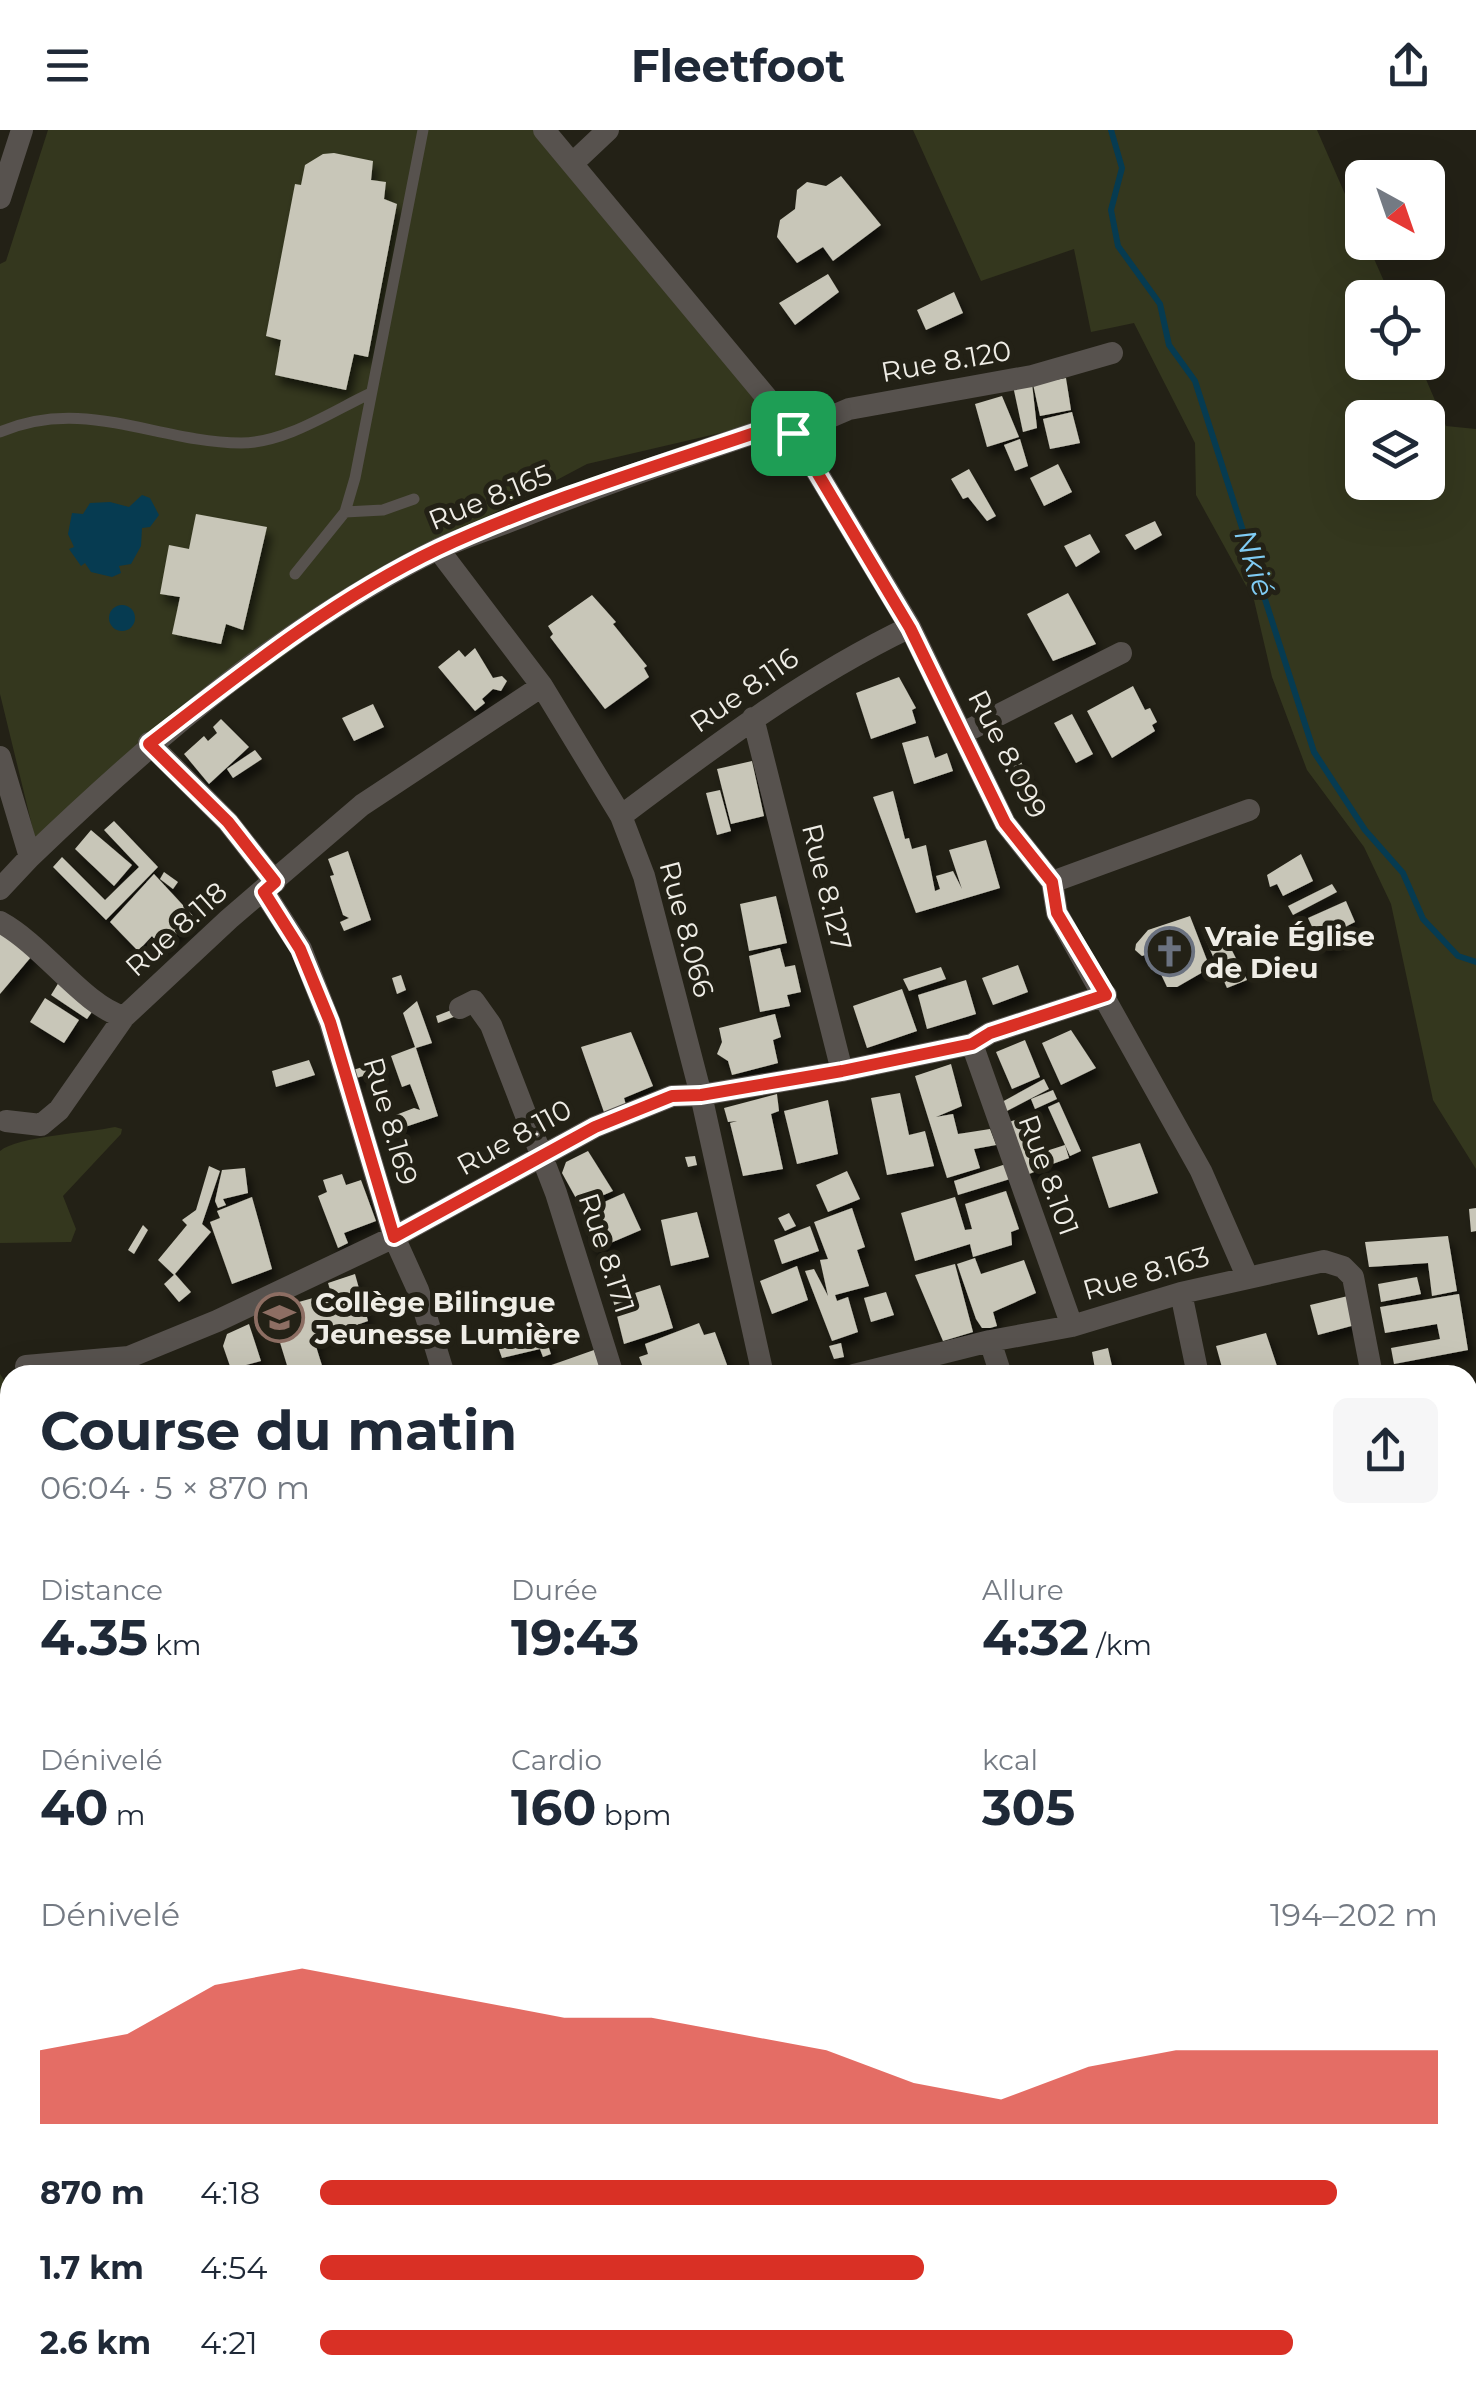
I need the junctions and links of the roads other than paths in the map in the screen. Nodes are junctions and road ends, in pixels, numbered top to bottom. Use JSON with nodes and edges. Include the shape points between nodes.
{"nodes":[{"id":1,"x":22,"y":130,"type":"edge"},
{"id":2,"x":423,"y":130,"type":"edge"},
{"id":3,"x":544,"y":130,"type":"edge"},
{"id":4,"x":608,"y":130,"type":"edge"},
{"id":5,"x":573,"y":163,"type":"junction"},
{"id":6,"x":0,"y":198,"type":"edge"},
{"id":7,"x":1112,"y":353,"type":"dead end"},
{"id":8,"x":370,"y":394,"type":"junction"},
{"id":9,"x":790,"y":428,"type":"junction"},
{"id":10,"x":0,"y":432,"type":"edge"},
{"id":11,"x":414,"y":500,"type":"dead end"},
{"id":12,"x":345,"y":512,"type":"junction"},
{"id":13,"x":438,"y":549,"type":"junction"},
{"id":14,"x":295,"y":574,"type":"dead end"},
{"id":15,"x":910,"y":628,"type":"junction"},
{"id":16,"x":1121,"y":652,"type":"dead end"},
{"id":17,"x":542,"y":686,"type":"junction"},
{"id":18,"x":752,"y":718,"type":"junction"},
{"id":19,"x":963,"y":733,"type":"junction"},
{"id":20,"x":149,"y":744,"type":"junction"},
{"id":21,"x":0,"y":758,"type":"edge"},
{"id":22,"x":1249,"y":810,"type":"dead end"},
{"id":23,"x":621,"y":816,"type":"junction"},
{"id":24,"x":30,"y":857,"type":"junction"},
{"id":25,"x":1052,"y":882,"type":"junction"},
{"id":26,"x":270,"y":887,"type":"junction"},
{"id":27,"x":0,"y":889,"type":"edge"},
{"id":28,"x":0,"y":922,"type":"edge"},
{"id":29,"x":1106,"y":995,"type":"junction"},
{"id":30,"x":460,"y":1008,"type":"dead end"},
{"id":31,"x":124,"y":1017,"type":"junction"},
{"id":32,"x":972,"y":1044,"type":"junction"},
{"id":33,"x":842,"y":1071,"type":"junction"},
{"id":34,"x":701,"y":1095,"type":"junction"},
{"id":35,"x":6,"y":1121,"type":"dead end"},
{"id":36,"x":539,"y":1158,"type":"junction"},
{"id":37,"x":394,"y":1237,"type":"junction"},
{"id":38,"x":1247,"y":1276,"type":"junction"},
{"id":39,"x":1181,"y":1293,"type":"junction"},
{"id":40,"x":1072,"y":1326,"type":"junction"},
{"id":41,"x":990,"y":1341,"type":"junction"},
{"id":42,"x":37,"y":1365,"type":"edge"},
{"id":43,"x":441,"y":1365,"type":"edge"},
{"id":44,"x":610,"y":1365,"type":"edge"},
{"id":45,"x":761,"y":1365,"type":"edge"},
{"id":46,"x":894,"y":1365,"type":"edge"},
{"id":47,"x":998,"y":1365,"type":"edge"},
{"id":48,"x":1196,"y":1365,"type":"edge"},
{"id":49,"x":1370,"y":1365,"type":"edge"}],
"edges":[{"from":1,"to":6,"type":"street"},
{"from":2,"to":8,"type":"lane"},
{"from":3,"to":5,"type":"street"},
{"from":4,"to":5,"type":"street"},
{"from":5,"to":9,"type":"street"},
{"from":7,"to":9,"type":"street","name":"Rue 8.120","via":[[1032,376],[849,409]]},
{"from":8,"to":10,"type":"lane","via":[[269,439],[241,443],[76,416],[45,417]]},
{"from":8,"to":12,"type":"lane"},
{"from":9,"to":13,"type":"street","name":"Rue 8.165","via":[[599,486]]},
{"from":9,"to":15,"type":"street","name":"Rue 8.099"},
{"from":11,"to":12,"type":"lane"},
{"from":12,"to":14,"type":"lane"},
{"from":13,"to":17,"type":"street","name":"Rue 8.066"},
{"from":13,"to":20,"type":"street","name":"Rue 8.165","via":[[303,630]]},
{"from":15,"to":18,"type":"street","name":"Rue 8.116","via":[[830,667]]},
{"from":15,"to":19,"type":"street","name":"Rue 8.099"},
{"from":16,"to":19,"type":"street"},
{"from":17,"to":23,"type":"street","name":"Rue 8.066"},
{"from":17,"to":26,"type":"street","name":"Rue 8.118","via":[[362,805]]},
{"from":18,"to":23,"type":"street","name":"Rue 8.116"},
{"from":18,"to":33,"type":"street","name":"Rue 8.127"},
{"from":19,"to":25,"type":"street","name":"Rue 8.099","via":[[1005,823]]},
{"from":20,"to":24,"type":"street","name":"Rue 8.165"},
{"from":20,"to":26,"type":"street","name":"Rue 8.169","via":[[228,822]]},
{"from":21,"to":24,"type":"street"},
{"from":22,"to":25,"type":"street"},
{"from":23,"to":34,"type":"street","name":"Rue 8.066","via":[[644,876]]},
{"from":24,"to":27,"type":"street","name":"Rue 8.165"},
{"from":25,"to":29,"type":"street","name":"Rue 8.099","via":[[1057,913]]},
{"from":26,"to":31,"type":"street","name":"Rue 8.118"},
{"from":26,"to":37,"type":"street","name":"Rue 8.169","via":[[330,1022]]},
{"from":28,"to":31,"type":"street","name":"Rue 8.118","via":[[28,937],[106,1012]]},
{"from":29,"to":32,"type":"street","name":"Rue 8.110"},
{"from":29,"to":38,"type":"street","name":"Rue 8.099","via":[[1201,1171]]},
{"from":30,"to":36,"type":"street","name":"Rue 8.171","via":[[474,1001],[490,1026]]},
{"from":31,"to":35,"type":"street","via":[[41,1126]]},
{"from":32,"to":33,"type":"street","name":"Rue 8.110"},
{"from":32,"to":40,"type":"street","name":"Rue 8.101"},
{"from":33,"to":34,"type":"street","name":"Rue 8.110"},
{"from":34,"to":36,"type":"street","name":"Rue 8.110","via":[[672,1096]]},
{"from":34,"to":45,"type":"street","name":"Rue 8.066"},
{"from":36,"to":37,"type":"street","name":"Rue 8.110"},
{"from":36,"to":44,"type":"street","name":"Rue 8.171"},
{"from":37,"to":42,"type":"street","name":"Rue 8.110","via":[[129,1357]]},
{"from":37,"to":43,"type":"street","name":"Rue 8.169"},
{"from":38,"to":39,"type":"street","name":"Rue 8.163"},
{"from":38,"to":49,"type":"street","name":"Rue 8.163","via":[[1324,1261],[1343,1266],[1353,1277]]},
{"from":39,"to":40,"type":"street","name":"Rue 8.163"},
{"from":39,"to":48,"type":"street"},
{"from":40,"to":41,"type":"street","name":"Rue 8.163"},
{"from":41,"to":46,"type":"street","name":"Rue 8.163"},
{"from":41,"to":47,"type":"street"}]}
